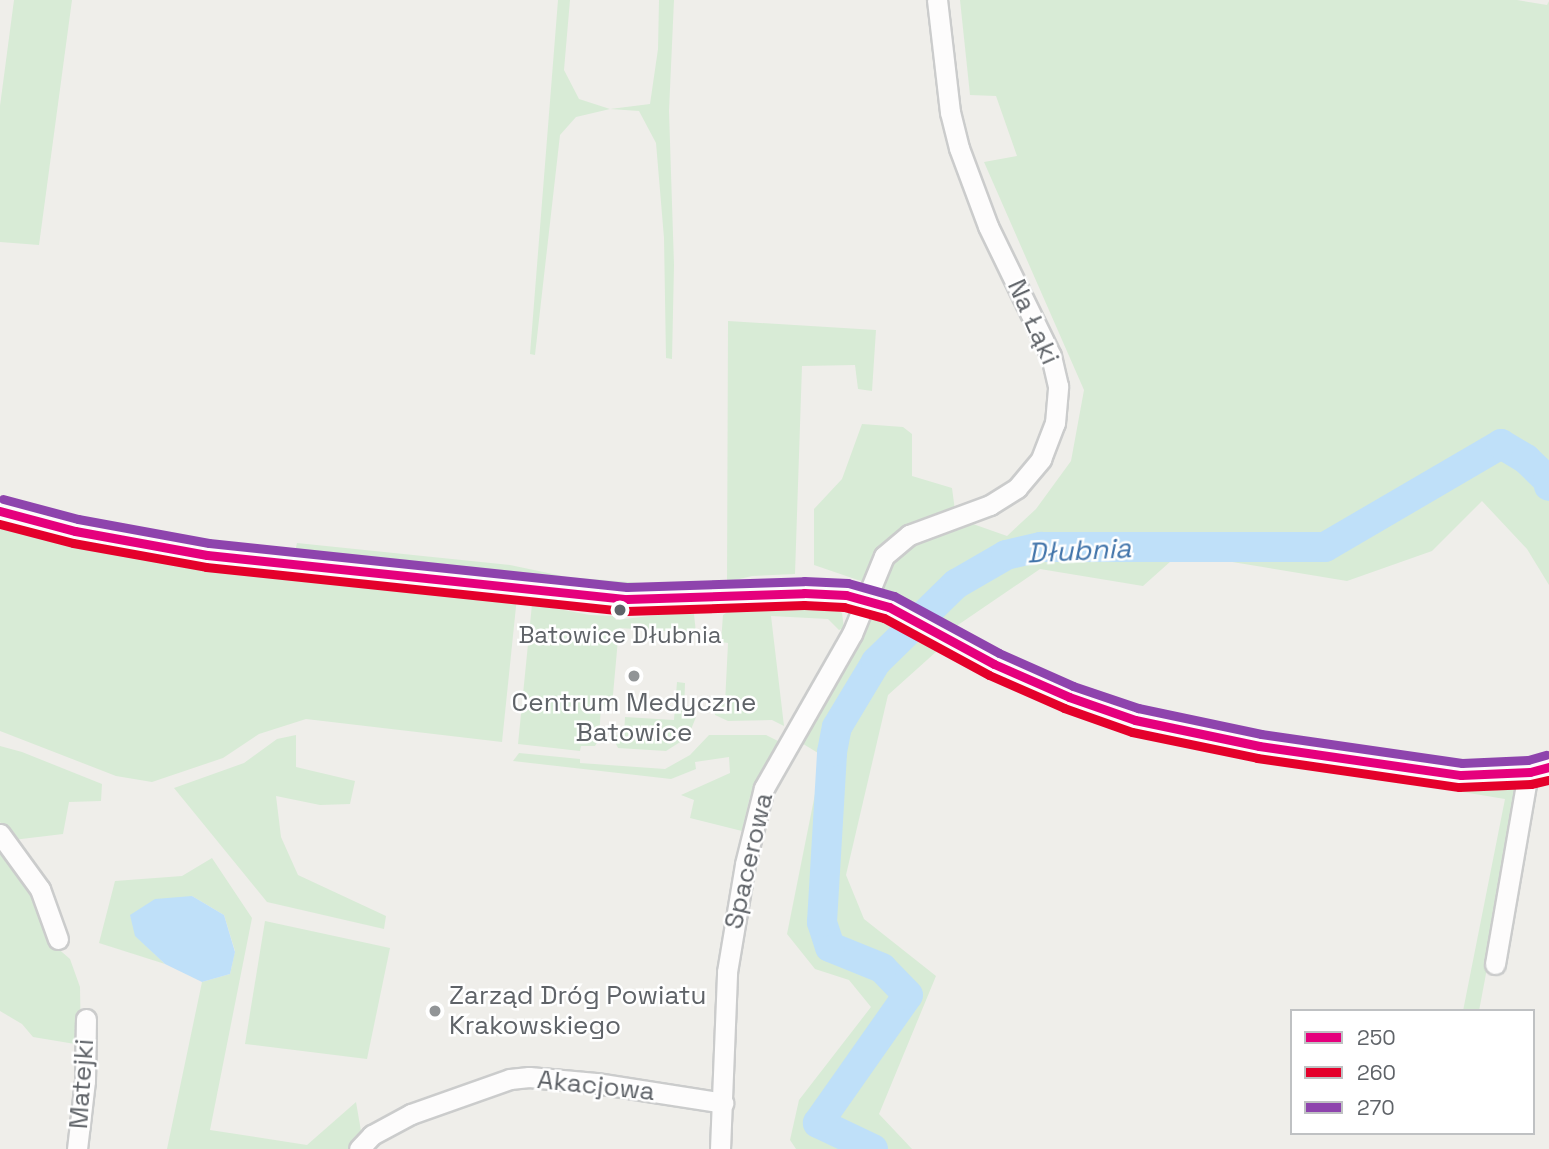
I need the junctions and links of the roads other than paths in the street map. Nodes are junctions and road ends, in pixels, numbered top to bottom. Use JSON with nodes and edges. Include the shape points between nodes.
{"nodes":[{"id":1,"x":937,"y":0,"type":"edge"},
{"id":2,"x":0,"y":511,"type":"edge"},
{"id":3,"x":868,"y":599,"type":"junction"},
{"id":4,"x":1536,"y":770,"type":"edge"},
{"id":5,"x":0,"y":834,"type":"edge"},
{"id":6,"x":58,"y":939,"type":"dead end"},
{"id":7,"x":1495,"y":964,"type":"dead end"},
{"id":8,"x":86,"y":1019,"type":"dead end"},
{"id":9,"x":723,"y":1103,"type":"junction"},
{"id":10,"x":77,"y":1149,"type":"edge"},
{"id":11,"x":359,"y":1149,"type":"edge"},
{"id":12,"x":720,"y":1149,"type":"edge"}],
"edges":[{"from":1,"to":3,"type":"street","name":"Na Łąki","via":[[950,112],[959,148],[988,226],[1051,356],[1058,404],[1049,444],[1025,481],[990,505],[902,540],[881,561]]},
{"from":2,"to":3,"type":"street","via":[[75,531],[207,555],[627,599],[804,593]]},
{"from":3,"to":4,"type":"street","via":[[1069,697],[1135,720],[1381,766],[1461,775]]},
{"from":3,"to":9,"type":"street","name":"Spacerowa","via":[[830,675],[772,772],[757,808],[727,972]]},
{"from":4,"to":7,"type":"street"},
{"from":5,"to":6,"type":"street","via":[[40,889]]},
{"from":8,"to":10,"type":"street","name":"Matejki"},
{"from":9,"to":11,"type":"street","name":"Akacjowa","via":[[585,1082],[519,1078],[411,1114],[372,1135]]},
{"from":9,"to":12,"type":"street","name":"Spacerowa"}]}
